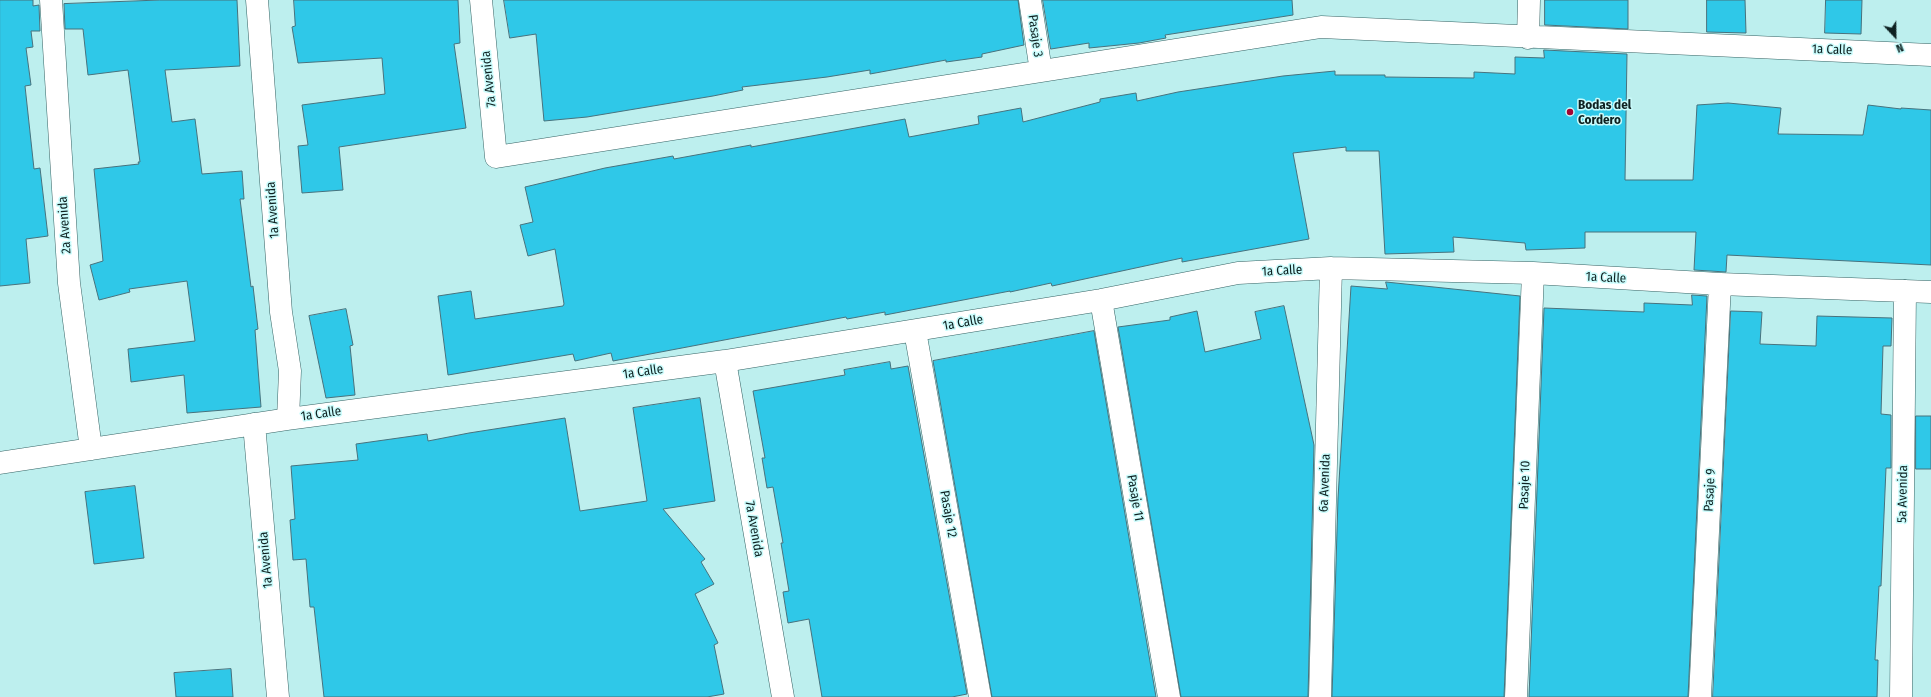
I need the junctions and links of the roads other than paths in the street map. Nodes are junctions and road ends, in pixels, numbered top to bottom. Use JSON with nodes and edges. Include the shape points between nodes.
{"nodes":[{"id":1,"x":50,"y":0,"type":"edge"},
{"id":2,"x":257,"y":0,"type":"edge"},
{"id":3,"x":481,"y":0,"type":"edge"},
{"id":4,"x":1030,"y":0,"type":"edge"},
{"id":5,"x":1529,"y":0,"type":"edge"},
{"id":6,"x":1528,"y":38,"type":"junction"},
{"id":7,"x":1931,"y":55,"type":"edge"},
{"id":8,"x":1041,"y":71,"type":"junction"},
{"id":9,"x":496,"y":157,"type":"joint"},
{"id":10,"x":1331,"y":268,"type":"junction"},
{"id":11,"x":1533,"y":273,"type":"junction"},
{"id":12,"x":1720,"y":284,"type":"junction"},
{"id":13,"x":1905,"y":291,"type":"junction"},
{"id":14,"x":1931,"y":292,"type":"edge"},
{"id":15,"x":1101,"y":300,"type":"junction"},
{"id":16,"x":916,"y":331,"type":"junction"},
{"id":17,"x":725,"y":361,"type":"junction"},
{"id":18,"x":288,"y":418,"type":"junction"},
{"id":19,"x":254,"y":424,"type":"junction"},
{"id":20,"x":91,"y":449,"type":"junction"},
{"id":21,"x":0,"y":463,"type":"edge"},
{"id":22,"x":278,"y":697,"type":"edge"},
{"id":23,"x":783,"y":697,"type":"edge"},
{"id":24,"x":980,"y":697,"type":"edge"},
{"id":25,"x":1169,"y":697,"type":"edge"},
{"id":26,"x":1320,"y":697,"type":"edge"},
{"id":27,"x":1516,"y":697,"type":"edge"},
{"id":28,"x":1700,"y":697,"type":"edge"},
{"id":29,"x":1901,"y":697,"type":"edge"}],
"edges":[{"from":1,"to":20,"type":"street","name":"2a Avenida","via":[[69,283]]},
{"from":2,"to":18,"type":"street","name":"1a Avenida","via":[[281,312],[290,372]]},
{"from":3,"to":9,"type":"street","name":"7a Avenida"},
{"from":4,"to":8,"type":"street","name":"Pasaje 3"},
{"from":5,"to":6,"type":"street"},
{"from":6,"to":7,"type":"street","name":"1a Calle"},
{"from":6,"to":8,"type":"street","name":"1a Calle","via":[[1321,27]]},
{"from":8,"to":9,"type":"street","name":"1a Calle"},
{"from":10,"to":11,"type":"street","name":"1a Calle"},
{"from":10,"to":15,"type":"street","name":"1a Calle","via":[[1238,273]]},
{"from":10,"to":26,"type":"street","name":"6a Avenida"},
{"from":11,"to":12,"type":"street","name":"1a Calle"},
{"from":11,"to":27,"type":"street","name":"Pasaje 10"},
{"from":12,"to":13,"type":"street","name":"1a Calle"},
{"from":12,"to":28,"type":"street","name":"Pasaje 9"},
{"from":13,"to":14,"type":"street","name":"1a Calle"},
{"from":13,"to":29,"type":"street","name":"5a Avenida"},
{"from":15,"to":16,"type":"street","name":"1a Calle"},
{"from":15,"to":25,"type":"street","name":"Pasaje 11"},
{"from":16,"to":17,"type":"street","name":"1a Calle"},
{"from":16,"to":24,"type":"street","name":"Pasaje 12"},
{"from":17,"to":18,"type":"street","name":"1a Calle"},
{"from":17,"to":23,"type":"street","name":"7a Avenida"},
{"from":18,"to":19,"type":"street","name":"1a Calle"},
{"from":19,"to":20,"type":"street","name":"1a Calle"},
{"from":19,"to":22,"type":"street","name":"1a Avenida"},
{"from":20,"to":21,"type":"street","name":"1a Calle"}]}
